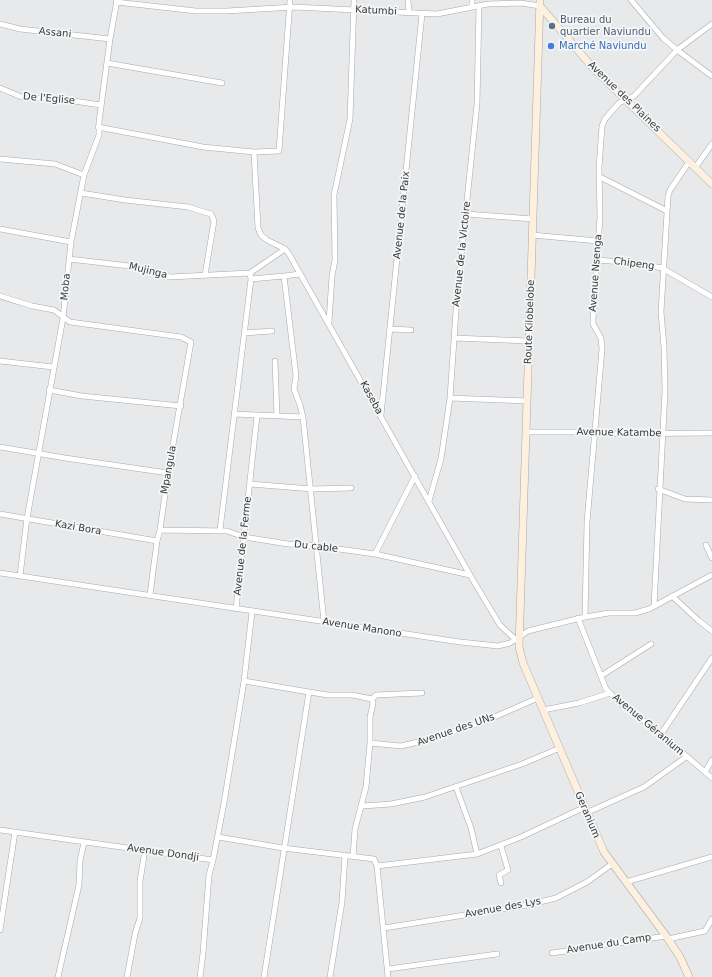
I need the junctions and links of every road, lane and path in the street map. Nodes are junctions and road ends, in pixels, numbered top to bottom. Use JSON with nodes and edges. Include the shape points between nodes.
{"nodes":[{"id":1,"x":290,"y":0,"type":"edge"},
{"id":2,"x":354,"y":0,"type":"edge"},
{"id":3,"x":408,"y":0,"type":"edge"},
{"id":4,"x":472,"y":0,"type":"edge"},
{"id":5,"x":631,"y":0,"type":"edge"},
{"id":6,"x":117,"y":1,"type":"edge"},
{"id":7,"x":540,"y":3,"type":"edge"},
{"id":8,"x":479,"y":6,"type":"junction"},
{"id":9,"x":289,"y":7,"type":"junction"},
{"id":10,"x":472,"y":7,"type":"junction"},
{"id":11,"x":353,"y":10,"type":"junction"},
{"id":12,"x":409,"y":13,"type":"junction"},
{"id":13,"x":422,"y":14,"type":"junction"},
{"id":14,"x":0,"y":24,"type":"edge"},
{"id":15,"x":712,"y":24,"type":"edge"},
{"id":16,"x":110,"y":39,"type":"junction"},
{"id":17,"x":677,"y":50,"type":"junction"},
{"id":18,"x":107,"y":63,"type":"junction"},
{"id":19,"x":712,"y":76,"type":"edge"},
{"id":20,"x":222,"y":83,"type":"dead end"},
{"id":21,"x":0,"y":88,"type":"edge"},
{"id":22,"x":627,"y":100,"type":"junction"},
{"id":23,"x":101,"y":105,"type":"junction"},
{"id":24,"x":98,"y":127,"type":"junction"},
{"id":25,"x":712,"y":144,"type":"edge"},
{"id":26,"x":254,"y":152,"type":"junction"},
{"id":27,"x":0,"y":159,"type":"edge"},
{"id":28,"x":690,"y":162,"type":"junction"},
{"id":29,"x":695,"y":168,"type":"junction"},
{"id":30,"x":84,"y":175,"type":"junction"},
{"id":31,"x":600,"y":177,"type":"junction"},
{"id":32,"x":712,"y":184,"type":"edge"},
{"id":33,"x":81,"y":193,"type":"junction"},
{"id":34,"x":667,"y":211,"type":"junction"},
{"id":35,"x":466,"y":214,"type":"junction"},
{"id":36,"x":532,"y":219,"type":"junction"},
{"id":37,"x":0,"y":229,"type":"edge"},
{"id":38,"x":532,"y":235,"type":"junction"},
{"id":39,"x":598,"y":241,"type":"junction"},
{"id":40,"x":71,"y":242,"type":"junction"},
{"id":41,"x":285,"y":249,"type":"junction"},
{"id":42,"x":69,"y":259,"type":"junction"},
{"id":43,"x":597,"y":260,"type":"junction"},
{"id":44,"x":664,"y":269,"type":"junction"},
{"id":45,"x":205,"y":274,"type":"junction"},
{"id":46,"x":300,"y":274,"type":"junction"},
{"id":47,"x":250,"y":276,"type":"junction"},
{"id":48,"x":284,"y":276,"type":"junction"},
{"id":49,"x":0,"y":296,"type":"edge"},
{"id":50,"x":712,"y":297,"type":"edge"},
{"id":51,"x":62,"y":318,"type":"junction"},
{"id":52,"x":329,"y":323,"type":"junction"},
{"id":53,"x":390,"y":329,"type":"junction"},
{"id":54,"x":272,"y":330,"type":"dead end"},
{"id":55,"x":411,"y":330,"type":"dead end"},
{"id":56,"x":244,"y":333,"type":"junction"},
{"id":57,"x":454,"y":338,"type":"junction"},
{"id":58,"x":529,"y":341,"type":"junction"},
{"id":59,"x":0,"y":361,"type":"edge"},
{"id":60,"x":275,"y":361,"type":"dead end"},
{"id":61,"x":53,"y":366,"type":"junction"},
{"id":62,"x":49,"y":390,"type":"junction"},
{"id":63,"x":450,"y":398,"type":"junction"},
{"id":64,"x":526,"y":401,"type":"junction"},
{"id":65,"x":181,"y":406,"type":"junction"},
{"id":66,"x":234,"y":414,"type":"junction"},
{"id":67,"x":257,"y":416,"type":"junction"},
{"id":68,"x":277,"y":416,"type":"junction"},
{"id":69,"x":381,"y":416,"type":"junction"},
{"id":70,"x":303,"y":417,"type":"junction"},
{"id":71,"x":526,"y":432,"type":"junction"},
{"id":72,"x":712,"y":433,"type":"edge"},
{"id":73,"x":595,"y":434,"type":"junction"},
{"id":74,"x":662,"y":434,"type":"junction"},
{"id":75,"x":0,"y":446,"type":"edge"},
{"id":76,"x":38,"y":454,"type":"junction"},
{"id":77,"x":168,"y":473,"type":"junction"},
{"id":78,"x":415,"y":476,"type":"junction"},
{"id":79,"x":250,"y":484,"type":"junction"},
{"id":80,"x":351,"y":488,"type":"dead end"},
{"id":81,"x":312,"y":489,"type":"junction"},
{"id":82,"x":658,"y":489,"type":"junction"},
{"id":83,"x":712,"y":500,"type":"edge"},
{"id":84,"x":429,"y":501,"type":"junction"},
{"id":85,"x":0,"y":514,"type":"edge"},
{"id":86,"x":27,"y":518,"type":"junction"},
{"id":87,"x":160,"y":530,"type":"junction"},
{"id":88,"x":220,"y":530,"type":"junction"},
{"id":89,"x":244,"y":536,"type":"junction"},
{"id":90,"x":157,"y":541,"type":"junction"},
{"id":91,"x":706,"y":545,"type":"dead end"},
{"id":92,"x":317,"y":546,"type":"junction"},
{"id":93,"x":375,"y":554,"type":"junction"},
{"id":94,"x":712,"y":558,"type":"edge"},
{"id":95,"x":0,"y":573,"type":"edge"},
{"id":96,"x":712,"y":574,"type":"edge"},
{"id":97,"x":470,"y":575,"type":"junction"},
{"id":98,"x":20,"y":576,"type":"junction"},
{"id":99,"x":150,"y":595,"type":"junction"},
{"id":100,"x":672,"y":596,"type":"junction"},
{"id":101,"x":654,"y":606,"type":"junction"},
{"id":102,"x":236,"y":609,"type":"junction"},
{"id":103,"x":252,"y":612,"type":"junction"},
{"id":104,"x":585,"y":617,"type":"junction"},
{"id":105,"x":578,"y":618,"type":"junction"},
{"id":106,"x":324,"y":622,"type":"junction"},
{"id":107,"x":712,"y":631,"type":"edge"},
{"id":108,"x":517,"y":639,"type":"junction"},
{"id":109,"x":651,"y":644,"type":"dead end"},
{"id":110,"x":712,"y":658,"type":"edge"},
{"id":111,"x":600,"y":676,"type":"junction"},
{"id":112,"x":244,"y":681,"type":"junction"},
{"id":113,"x":309,"y":692,"type":"junction"},
{"id":114,"x":422,"y":693,"type":"dead end"},
{"id":115,"x":610,"y":693,"type":"junction"},
{"id":116,"x":538,"y":698,"type":"junction"},
{"id":117,"x":372,"y":699,"type":"junction"},
{"id":118,"x":543,"y":710,"type":"junction"},
{"id":119,"x":661,"y":734,"type":"junction"},
{"id":120,"x":370,"y":743,"type":"junction"},
{"id":121,"x":560,"y":748,"type":"junction"},
{"id":122,"x":686,"y":757,"type":"junction"},
{"id":123,"x":712,"y":760,"type":"edge"},
{"id":124,"x":705,"y":772,"type":"junction"},
{"id":125,"x":712,"y":778,"type":"edge"},
{"id":126,"x":456,"y":787,"type":"junction"},
{"id":127,"x":363,"y":806,"type":"junction"},
{"id":128,"x":585,"y":810,"type":"junction"},
{"id":129,"x":0,"y":830,"type":"edge"},
{"id":130,"x":15,"y":832,"type":"junction"},
{"id":131,"x":218,"y":836,"type":"junction"},
{"id":132,"x":84,"y":842,"type":"junction"},
{"id":133,"x":501,"y":846,"type":"junction"},
{"id":134,"x":283,"y":848,"type":"junction"},
{"id":135,"x":145,"y":850,"type":"junction"},
{"id":136,"x":477,"y":854,"type":"junction"},
{"id":137,"x":345,"y":855,"type":"junction"},
{"id":138,"x":353,"y":856,"type":"junction"},
{"id":139,"x":712,"y":858,"type":"edge"},
{"id":140,"x":213,"y":860,"type":"junction"},
{"id":141,"x":377,"y":864,"type":"junction"},
{"id":142,"x":612,"y":864,"type":"junction"},
{"id":143,"x":626,"y":882,"type":"junction"},
{"id":144,"x":501,"y":883,"type":"dead end"},
{"id":145,"x":712,"y":919,"type":"edge"},
{"id":146,"x":384,"y":928,"type":"junction"},
{"id":147,"x":0,"y":930,"type":"edge"},
{"id":148,"x":667,"y":937,"type":"junction"},
{"id":149,"x":552,"y":953,"type":"dead end"},
{"id":150,"x":497,"y":954,"type":"dead end"},
{"id":151,"x":388,"y":969,"type":"junction"},
{"id":152,"x":58,"y":977,"type":"edge"},
{"id":153,"x":127,"y":977,"type":"edge"},
{"id":154,"x":200,"y":977,"type":"edge"},
{"id":155,"x":264,"y":977,"type":"edge"},
{"id":156,"x":330,"y":977,"type":"edge"},
{"id":157,"x":388,"y":977,"type":"edge"},
{"id":158,"x":689,"y":977,"type":"edge"}],
"edges":[{"from":1,"to":9,"type":"street"},
{"from":2,"to":11,"type":"street"},
{"from":3,"to":12,"type":"street"},
{"from":4,"to":10,"type":"street"},
{"from":5,"to":17,"type":"street","via":[[654,28]]},
{"from":6,"to":9,"type":"street","name":"Katumbi","via":[[196,11]]},
{"from":6,"to":16,"type":"street","name":"Moba"},
{"from":7,"to":8,"type":"street","name":"Katumbi"},
{"from":7,"to":22,"type":"street","name":"Avenue des Plaines","via":[[586,60]]},
{"from":7,"to":36,"type":"street","name":"Route Kilobelobe"},
{"from":8,"to":10,"type":"street","name":"Katumbi"},
{"from":8,"to":35,"type":"street","name":"Avenue de la Victoire","via":[[477,104]]},
{"from":9,"to":11,"type":"street","name":"Katumbi"},
{"from":9,"to":26,"type":"street","via":[[280,150]]},
{"from":10,"to":13,"type":"street","name":"Katumbi","via":[[437,14]]},
{"from":11,"to":12,"type":"street","name":"Katumbi"},
{"from":11,"to":52,"type":"street","via":[[350,119],[334,195],[334,260]]},
{"from":12,"to":13,"type":"street","name":"Katumbi"},
{"from":13,"to":53,"type":"street","name":"Avenue de la Paix"},
{"from":14,"to":16,"type":"street","name":"Assani","via":[[20,29]]},
{"from":15,"to":17,"type":"street","name":"Avenue Nsenga"},
{"from":16,"to":18,"type":"street","name":"Moba"},
{"from":17,"to":19,"type":"street"},
{"from":17,"to":22,"type":"street","name":"Avenue Nsenga","via":[[634,96]]},
{"from":18,"to":20,"type":"street"},
{"from":18,"to":23,"type":"street","name":"Moba"},
{"from":21,"to":23,"type":"street","name":"De l'Eglise","via":[[24,98],[55,98]]},
{"from":22,"to":28,"type":"street","name":"Avenue des Plaines"},
{"from":22,"to":31,"type":"street","name":"Avenue Nsenga","via":[[619,103],[603,123]]},
{"from":23,"to":24,"type":"street","name":"Moba"},
{"from":24,"to":26,"type":"street","via":[[203,147]]},
{"from":24,"to":30,"type":"street","name":"Moba","via":[[98,138]]},
{"from":25,"to":29,"type":"street"},
{"from":26,"to":41,"type":"street","via":[[259,232],[267,240]]},
{"from":27,"to":30,"type":"street","via":[[55,164]]},
{"from":28,"to":29,"type":"street","name":"Avenue des Plaines"},
{"from":28,"to":34,"type":"street","via":[[669,192]]},
{"from":29,"to":32,"type":"street","name":"Avenue des Plaines"},
{"from":30,"to":33,"type":"street","name":"Moba"},
{"from":31,"to":34,"type":"street"},
{"from":31,"to":39,"type":"street","name":"Avenue Nsenga"},
{"from":33,"to":40,"type":"street","name":"Moba"},
{"from":33,"to":45,"type":"street","via":[[188,207],[211,214],[214,221]]},
{"from":34,"to":44,"type":"street"},
{"from":35,"to":36,"type":"street"},
{"from":35,"to":57,"type":"street","name":"Avenue de la Victoire"},
{"from":36,"to":38,"type":"street","name":"Route Kilobelobe"},
{"from":37,"to":40,"type":"street"},
{"from":38,"to":39,"type":"street"},
{"from":38,"to":58,"type":"street","name":"Route Kilobelobe"},
{"from":39,"to":43,"type":"street","name":"Avenue Nsenga"},
{"from":40,"to":42,"type":"street","name":"Moba"},
{"from":41,"to":46,"type":"street","name":"Kaseba"},
{"from":41,"to":47,"type":"street"},
{"from":42,"to":45,"type":"street","name":"Mujinga","via":[[138,267],[170,277]]},
{"from":42,"to":51,"type":"street","name":"Moba"},
{"from":43,"to":44,"type":"street","name":"Chipeng","via":[[636,262]]},
{"from":43,"to":73,"type":"street","name":"Avenue Nsenga","via":[[593,322],[601,338],[602,349]]},
{"from":44,"to":50,"type":"street","name":"Chipeng"},
{"from":44,"to":74,"type":"street","via":[[661,312],[665,391]]},
{"from":45,"to":47,"type":"street","name":"Mujinga"},
{"from":46,"to":48,"type":"street","name":"Mujinga"},
{"from":46,"to":52,"type":"street","name":"Kaseba"},
{"from":47,"to":48,"type":"street","name":"Mujinga"},
{"from":47,"to":56,"type":"street"},
{"from":48,"to":70,"type":"street","via":[[296,376],[294,389]]},
{"from":49,"to":51,"type":"street","via":[[54,310]]},
{"from":51,"to":61,"type":"street","name":"Moba"},
{"from":51,"to":65,"type":"street","name":"Mpangula","via":[[80,325],[190,340]]},
{"from":52,"to":69,"type":"street","name":"Kaseba"},
{"from":53,"to":55,"type":"street"},
{"from":53,"to":69,"type":"street","name":"Avenue de la Paix"},
{"from":54,"to":56,"type":"street"},
{"from":56,"to":66,"type":"street"},
{"from":57,"to":58,"type":"street"},
{"from":57,"to":63,"type":"street","name":"Avenue de la Victoire"},
{"from":58,"to":64,"type":"street","name":"Route Kilobelobe"},
{"from":59,"to":61,"type":"street"},
{"from":60,"to":68,"type":"street"},
{"from":61,"to":62,"type":"street","name":"Moba"},
{"from":62,"to":65,"type":"street"},
{"from":62,"to":76,"type":"street","name":"Moba"},
{"from":63,"to":64,"type":"street"},
{"from":63,"to":84,"type":"street","name":"Avenue de la Victoire","via":[[441,459]]},
{"from":64,"to":71,"type":"street","name":"Route Kilobelobe"},
{"from":65,"to":77,"type":"street","name":"Mpangula"},
{"from":66,"to":67,"type":"street"},
{"from":66,"to":88,"type":"street"},
{"from":67,"to":68,"type":"street"},
{"from":67,"to":79,"type":"street","name":"Avenue de la Ferme"},
{"from":68,"to":70,"type":"street"},
{"from":69,"to":78,"type":"street","name":"Kaseba"},
{"from":70,"to":81,"type":"street"},
{"from":71,"to":73,"type":"street","name":"Avenue Katambe"},
{"from":71,"to":108,"type":"street","name":"Route Kilobelobe"},
{"from":72,"to":74,"type":"street","name":"Avenue Katambe"},
{"from":73,"to":74,"type":"street","name":"Avenue Katambe"},
{"from":73,"to":104,"type":"street","name":"Avenue Nsenga","via":[[587,522]]},
{"from":74,"to":82,"type":"street"},
{"from":75,"to":76,"type":"street"},
{"from":76,"to":77,"type":"street"},
{"from":76,"to":86,"type":"street","name":"Moba"},
{"from":77,"to":87,"type":"street","name":"Mpangula"},
{"from":78,"to":84,"type":"street","name":"Kaseba"},
{"from":78,"to":93,"type":"street"},
{"from":79,"to":81,"type":"street"},
{"from":79,"to":89,"type":"street","name":"Avenue de la Ferme"},
{"from":80,"to":81,"type":"street"},
{"from":81,"to":92,"type":"street"},
{"from":82,"to":83,"type":"street","via":[[685,499]]},
{"from":82,"to":101,"type":"street"},
{"from":84,"to":97,"type":"street","name":"Kaseba"},
{"from":85,"to":86,"type":"street","name":"Kazi Bora"},
{"from":86,"to":90,"type":"street","name":"Kazi Bora"},
{"from":86,"to":98,"type":"street","name":"Moba"},
{"from":87,"to":88,"type":"street","name":"Du cable"},
{"from":87,"to":90,"type":"street","name":"Mpangula"},
{"from":88,"to":89,"type":"street","name":"Du cable"},
{"from":89,"to":92,"type":"street","name":"Du cable"},
{"from":89,"to":102,"type":"street","name":"Avenue de la Ferme"},
{"from":90,"to":99,"type":"street","name":"Mpangula"},
{"from":91,"to":94,"type":"street"},
{"from":92,"to":93,"type":"street","name":"Du cable"},
{"from":92,"to":106,"type":"street"},
{"from":93,"to":97,"type":"street","name":"Du cable"},
{"from":95,"to":98,"type":"street","name":"Avenue Manono"},
{"from":96,"to":100,"type":"street","name":"Avenue Manono"},
{"from":97,"to":108,"type":"street","name":"Kaseba","via":[[500,625]]},
{"from":98,"to":99,"type":"street","name":"Avenue Manono"},
{"from":99,"to":102,"type":"street","name":"Avenue Manono"},
{"from":100,"to":101,"type":"street","name":"Avenue Manono"},
{"from":100,"to":107,"type":"street"},
{"from":101,"to":104,"type":"street","name":"Avenue Manono","via":[[635,613],[609,613]]},
{"from":102,"to":103,"type":"street","name":"Avenue Manono"},
{"from":103,"to":106,"type":"street","name":"Avenue Manono"},
{"from":103,"to":112,"type":"street","name":"Avenue Dondji"},
{"from":104,"to":105,"type":"street","name":"Avenue Manono"},
{"from":105,"to":108,"type":"street","name":"Avenue Manono","via":[[528,631]]},
{"from":105,"to":111,"type":"street","name":"Avenue Géranium"},
{"from":106,"to":108,"type":"street","name":"Avenue Manono","via":[[486,645],[504,645]]},
{"from":108,"to":116,"type":"street","name":"Geranium","via":[[521,657]]},
{"from":109,"to":111,"type":"street"},
{"from":110,"to":119,"type":"street"},
{"from":111,"to":115,"type":"street","name":"Avenue Géranium"},
{"from":112,"to":113,"type":"street"},
{"from":112,"to":131,"type":"street","name":"Avenue Dondji"},
{"from":113,"to":117,"type":"street"},
{"from":113,"to":134,"type":"street"},
{"from":114,"to":117,"type":"street","via":[[376,695]]},
{"from":115,"to":118,"type":"street","via":[[579,703]]},
{"from":115,"to":119,"type":"street","name":"Avenue Géranium"},
{"from":116,"to":118,"type":"street","name":"Geranium"},
{"from":116,"to":120,"type":"street","name":"Avenue des UNs","via":[[483,722],[420,742],[395,746]]},
{"from":117,"to":120,"type":"street"},
{"from":118,"to":121,"type":"street","name":"Geranium"},
{"from":119,"to":122,"type":"street","name":"Avenue Géranium"},
{"from":120,"to":127,"type":"street"},
{"from":121,"to":126,"type":"street","via":[[535,760]]},
{"from":121,"to":128,"type":"street","name":"Geranium"},
{"from":122,"to":124,"type":"street","name":"Avenue Géranium"},
{"from":122,"to":128,"type":"street","via":[[644,787]]},
{"from":123,"to":124,"type":"street"},
{"from":124,"to":125,"type":"street","name":"Avenue Géranium"},
{"from":126,"to":127,"type":"street","via":[[416,799]]},
{"from":126,"to":136,"type":"street","via":[[471,828]]},
{"from":127,"to":138,"type":"street","via":[[356,829]]},
{"from":128,"to":133,"type":"street"},
{"from":128,"to":142,"type":"street","name":"Geranium"},
{"from":129,"to":130,"type":"street","name":"Avenue Dondji"},
{"from":130,"to":132,"type":"street","name":"Avenue Dondji"},
{"from":130,"to":147,"type":"street"},
{"from":131,"to":134,"type":"street"},
{"from":131,"to":140,"type":"street","name":"Avenue Dondji"},
{"from":132,"to":135,"type":"street","name":"Avenue Dondji"},
{"from":132,"to":152,"type":"street","via":[[79,885]]},
{"from":133,"to":136,"type":"street"},
{"from":133,"to":144,"type":"street","via":[[508,870],[499,876]]},
{"from":134,"to":137,"type":"street"},
{"from":134,"to":155,"type":"street"},
{"from":135,"to":140,"type":"street","name":"Avenue Dondji"},
{"from":135,"to":153,"type":"street","via":[[140,881],[140,918]]},
{"from":136,"to":141,"type":"street"},
{"from":137,"to":138,"type":"street"},
{"from":137,"to":156,"type":"street","via":[[342,902]]},
{"from":138,"to":141,"type":"street","via":[[371,858]]},
{"from":139,"to":143,"type":"street"},
{"from":140,"to":154,"type":"street","via":[[208,874],[204,953]]},
{"from":141,"to":146,"type":"street"},
{"from":142,"to":143,"type":"street","name":"Geranium"},
{"from":142,"to":146,"type":"street","name":"Avenue des Lys","via":[[587,882],[556,898]]},
{"from":143,"to":148,"type":"street","name":"Geranium"},
{"from":145,"to":148,"type":"street","name":"Avenue du Camp","via":[[705,931]]},
{"from":146,"to":151,"type":"street"},
{"from":148,"to":149,"type":"street","name":"Avenue du Camp"},
{"from":148,"to":158,"type":"street","name":"Geranium"},
{"from":150,"to":151,"type":"street"},
{"from":151,"to":157,"type":"street"}]}
